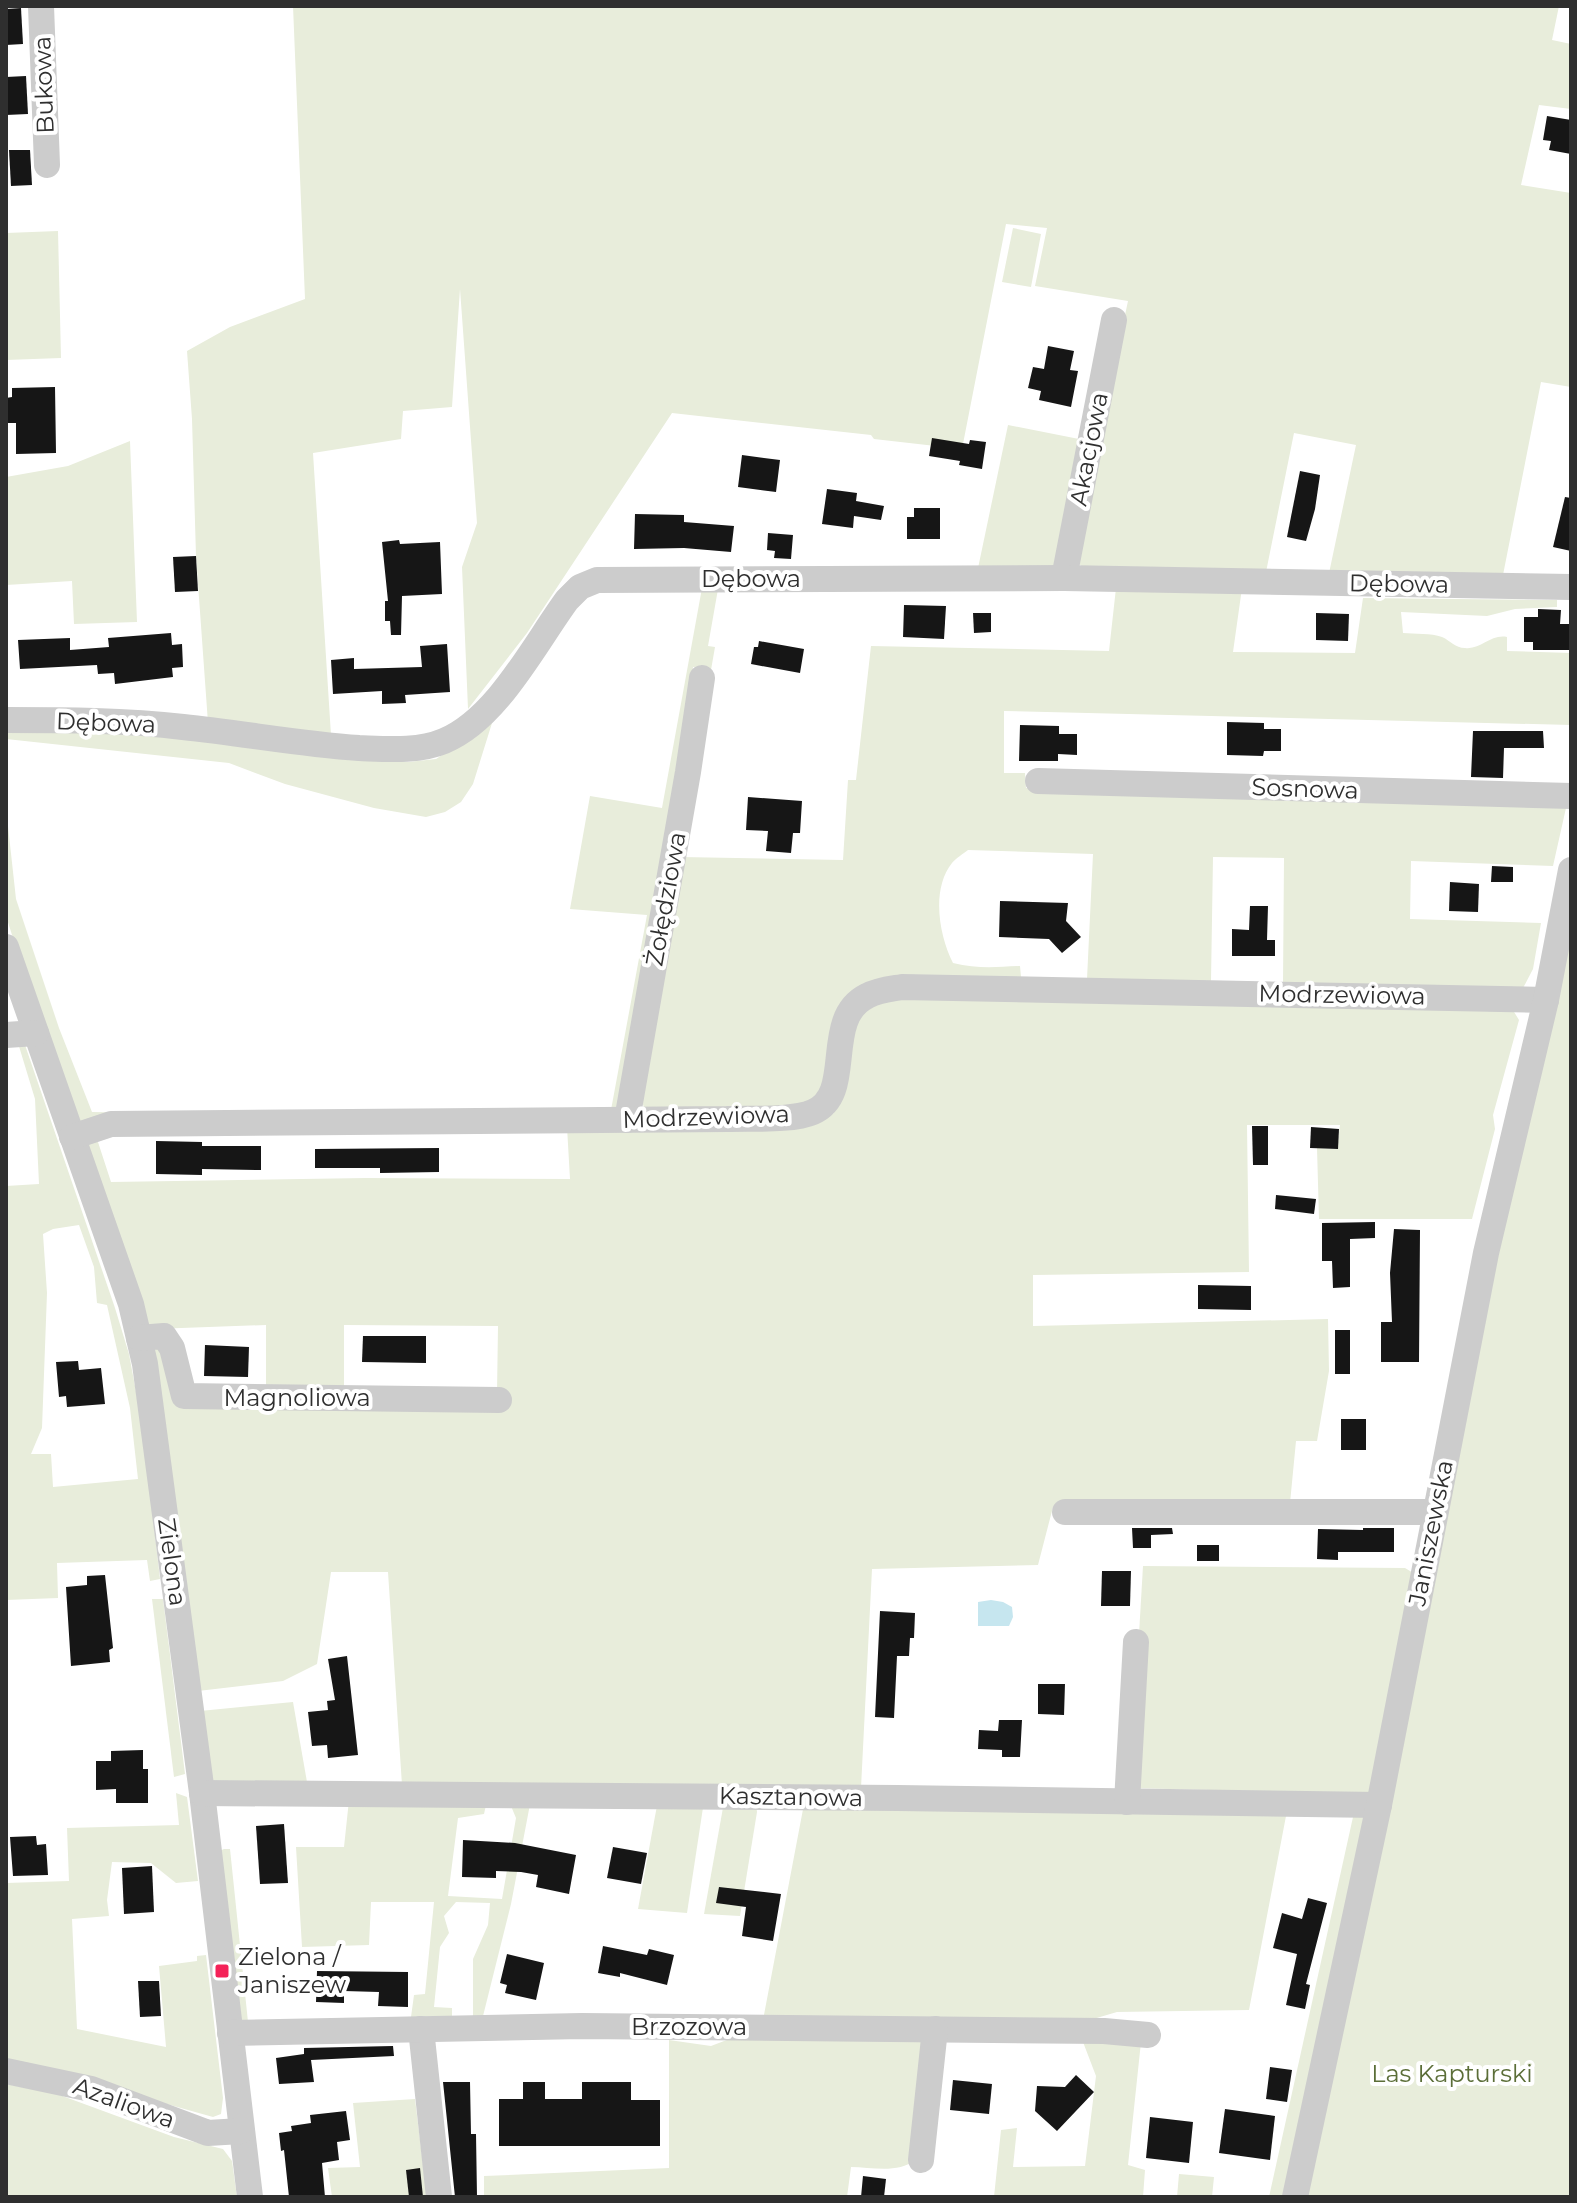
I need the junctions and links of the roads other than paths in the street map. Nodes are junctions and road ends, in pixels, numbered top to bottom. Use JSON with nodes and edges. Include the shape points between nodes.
{"nodes":[{"id":1,"x":41,"y":6,"type":"edge"},
{"id":2,"x":47,"y":165,"type":"dead end"},
{"id":3,"x":1114,"y":320,"type":"dead end"},
{"id":4,"x":1064,"y":578,"type":"junction"},
{"id":5,"x":1571,"y":587,"type":"edge"},
{"id":6,"x":702,"y":678,"type":"dead end"},
{"id":7,"x":6,"y":720,"type":"edge"},
{"id":8,"x":1038,"y":781,"type":"dead end"},
{"id":9,"x":1571,"y":796,"type":"edge"},
{"id":10,"x":1571,"y":870,"type":"edge"},
{"id":11,"x":6,"y":947,"type":"edge"},
{"id":12,"x":1546,"y":1000,"type":"junction"},
{"id":13,"x":36,"y":1033,"type":"junction"},
{"id":14,"x":6,"y":1035,"type":"edge"},
{"id":15,"x":627,"y":1120,"type":"junction"},
{"id":16,"x":72,"y":1137,"type":"junction"},
{"id":17,"x":139,"y":1338,"type":"junction"},
{"id":18,"x":499,"y":1400,"type":"dead end"},
{"id":19,"x":1065,"y":1512,"type":"dead end"},
{"id":20,"x":1435,"y":1512,"type":"junction"},
{"id":21,"x":1136,"y":1642,"type":"dead end"},
{"id":22,"x":202,"y":1793,"type":"junction"},
{"id":23,"x":1127,"y":1802,"type":"junction"},
{"id":24,"x":1379,"y":1805,"type":"junction"},
{"id":25,"x":421,"y":2029,"type":"junction"},
{"id":26,"x":935,"y":2029,"type":"junction"},
{"id":27,"x":230,"y":2033,"type":"junction"},
{"id":28,"x":1148,"y":2035,"type":"dead end"},
{"id":29,"x":6,"y":2071,"type":"edge"},
{"id":30,"x":241,"y":2131,"type":"junction"},
{"id":31,"x":921,"y":2160,"type":"dead end"},
{"id":32,"x":250,"y":2197,"type":"edge"},
{"id":33,"x":439,"y":2197,"type":"edge"},
{"id":34,"x":1295,"y":2197,"type":"edge"}],
"edges":[{"from":1,"to":2,"type":"street","name":"Bukowa"},
{"from":3,"to":4,"type":"street","name":"Akacjowa"},
{"from":4,"to":5,"type":"street","name":"Dębowa"},
{"from":4,"to":7,"type":"street","name":"Dębowa","via":[[597,580],[567,600],[475,721],[444,741],[407,749],[309,744],[180,726]]},
{"from":6,"to":15,"type":"street","name":"Żołędziowa"},
{"from":8,"to":9,"type":"street","name":"Sosnowa"},
{"from":10,"to":12,"type":"street","name":"Janiszewska"},
{"from":11,"to":13,"type":"street","name":"Zielona"},
{"from":12,"to":15,"type":"street","name":"Modrzewiowa","via":[[902,987],[877,991],[853,1005],[845,1018],[832,1093],[811,1113]]},
{"from":12,"to":20,"type":"street","name":"Janiszewska","via":[[1486,1253]]},
{"from":13,"to":14,"type":"street"},
{"from":13,"to":16,"type":"street","name":"Zielona"},
{"from":15,"to":16,"type":"street","name":"Modrzewiowa","via":[[111,1124]]},
{"from":16,"to":17,"type":"street","name":"Zielona"},
{"from":17,"to":18,"type":"street","name":"Magnoliowa","via":[[164,1336],[184,1396]]},
{"from":17,"to":22,"type":"street","name":"Zielona"},
{"from":19,"to":20,"type":"street"},
{"from":20,"to":24,"type":"street","name":"Janiszewska"},
{"from":21,"to":23,"type":"street"},
{"from":22,"to":23,"type":"street","name":"Kasztanowa"},
{"from":22,"to":27,"type":"street","name":"Zielona"},
{"from":23,"to":24,"type":"street","name":"Kasztanowa"},
{"from":24,"to":34,"type":"street","name":"Janiszewska"},
{"from":25,"to":26,"type":"street","name":"Brzozowa"},
{"from":25,"to":27,"type":"street","name":"Brzozowa"},
{"from":25,"to":33,"type":"street"},
{"from":26,"to":28,"type":"street","name":"Brzozowa"},
{"from":26,"to":31,"type":"street"},
{"from":27,"to":30,"type":"street","name":"Zielona"},
{"from":29,"to":30,"type":"street","name":"Azaliowa","via":[[91,2089],[208,2133]]},
{"from":30,"to":32,"type":"street","name":"Zielona"}]}
